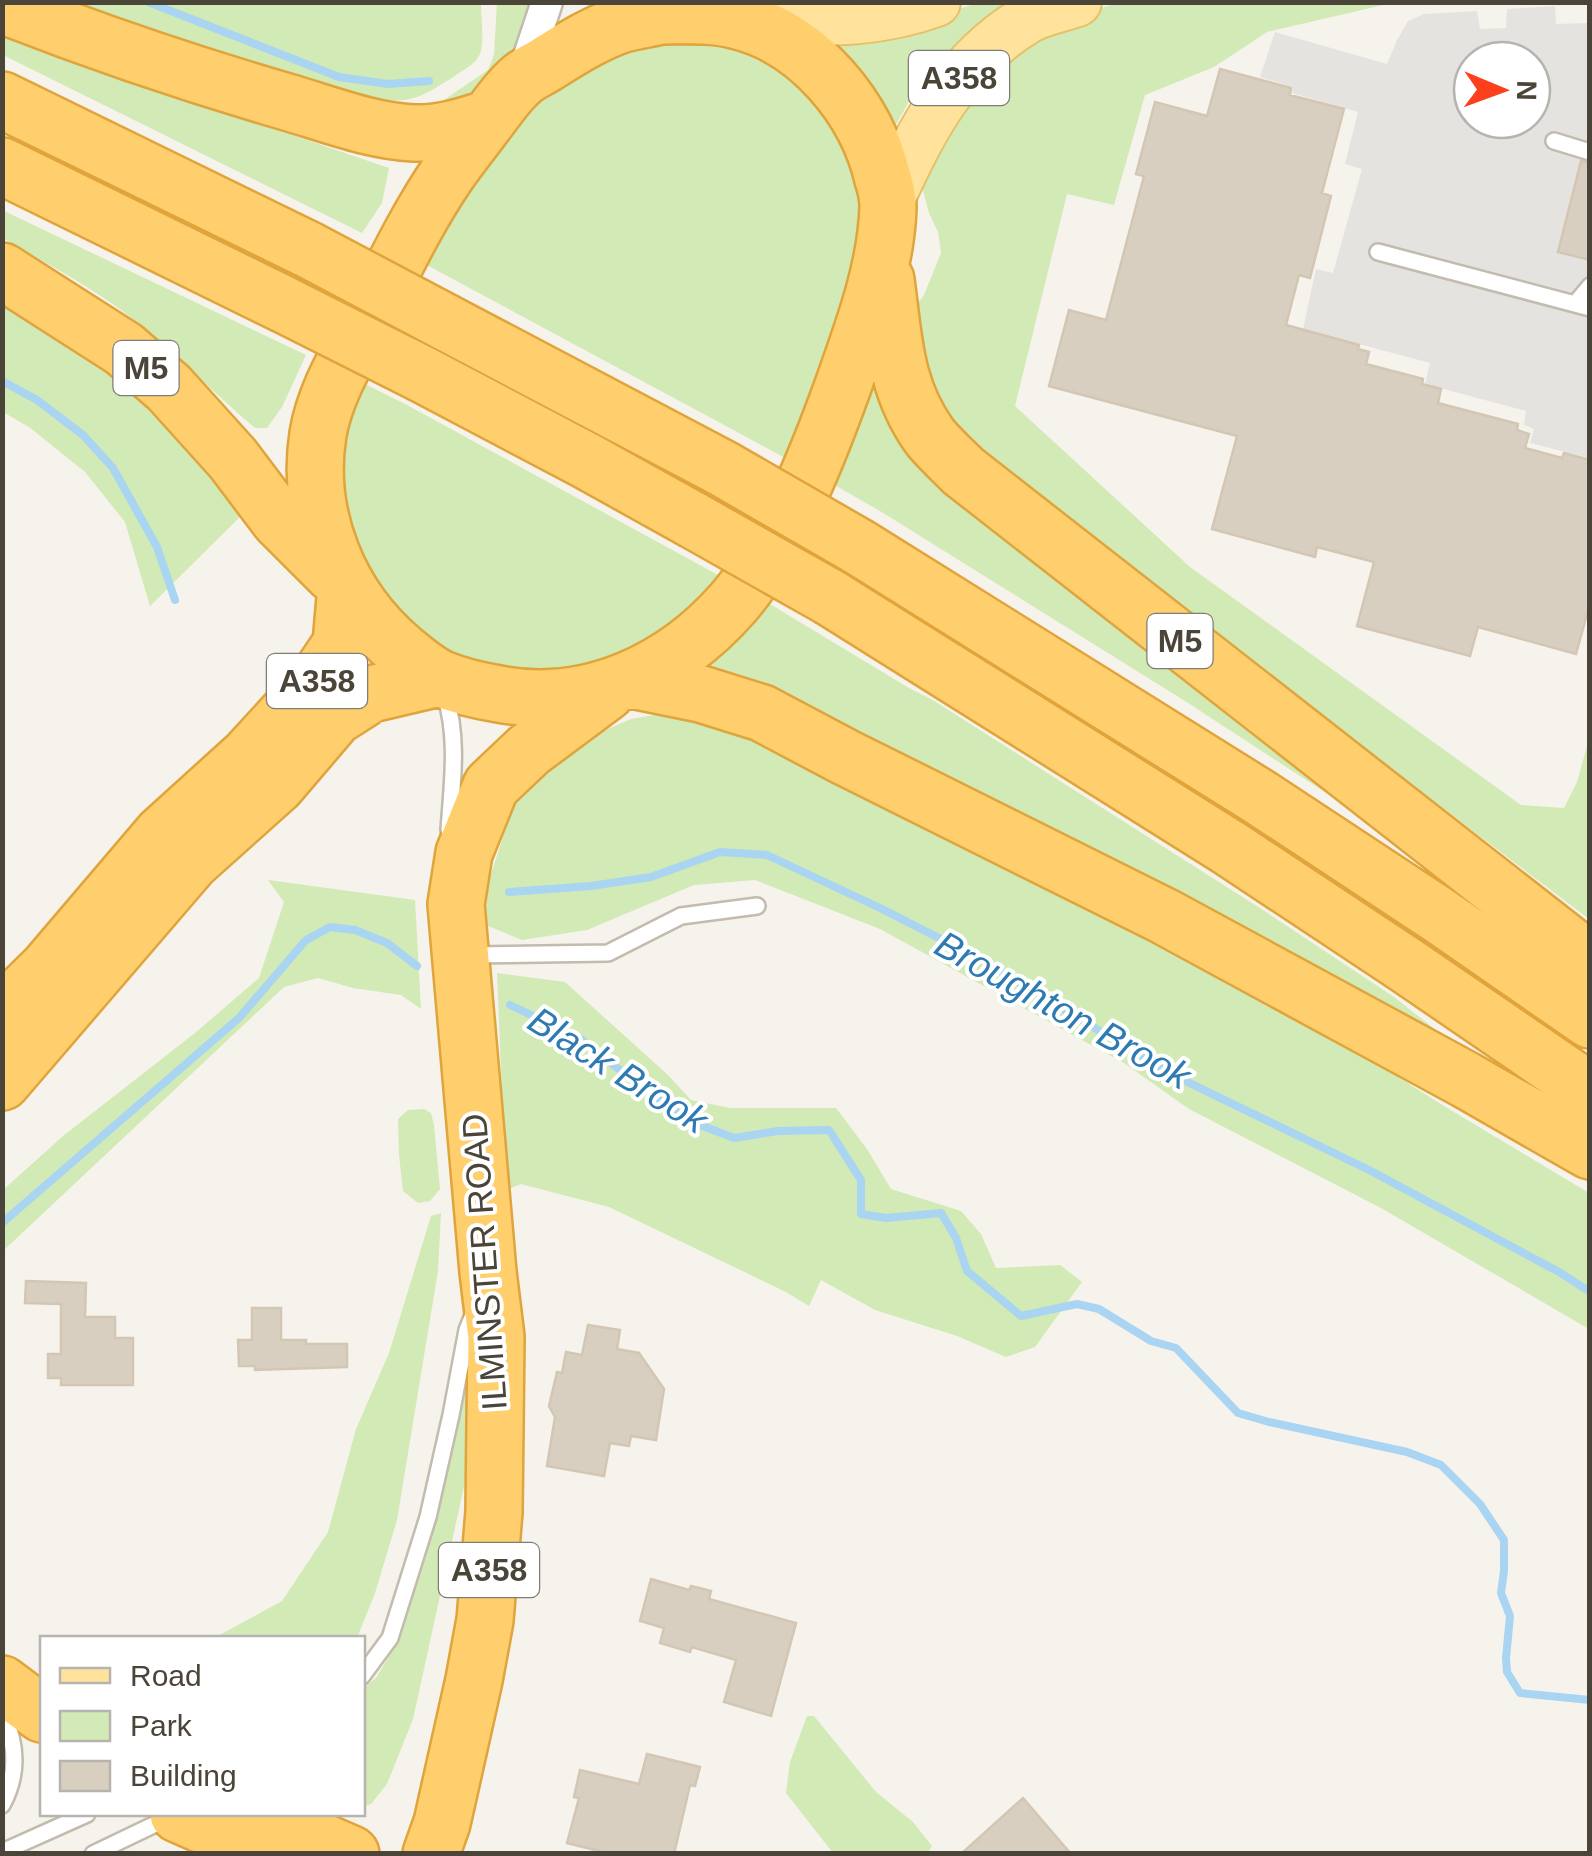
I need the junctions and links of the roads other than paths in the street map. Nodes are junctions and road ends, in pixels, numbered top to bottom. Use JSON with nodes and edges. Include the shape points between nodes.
{"nodes":[{"id":1,"x":547,"y":2,"type":"edge"},
{"id":2,"x":936,"y":2,"type":"edge"},
{"id":3,"x":1076,"y":2,"type":"edge"},
{"id":4,"x":2,"y":5,"type":"edge"},
{"id":5,"x":708,"y":13,"type":"edge"},
{"id":6,"x":505,"y":99,"type":"junction"},
{"id":7,"x":2,"y":100,"type":"edge"},
{"id":8,"x":1554,"y":141,"type":"dead end"},
{"id":9,"x":1590,"y":152,"type":"edge"},
{"id":10,"x":2,"y":166,"type":"edge"},
{"id":11,"x":889,"y":201,"type":"junction"},
{"id":12,"x":1378,"y":252,"type":"dead end"},
{"id":13,"x":883,"y":258,"type":"junction"},
{"id":14,"x":2,"y":271,"type":"edge"},
{"id":15,"x":1590,"y":286,"type":"edge"},
{"id":16,"x":1582,"y":306,"type":"edge"},
{"id":17,"x":346,"y":586,"type":"junction"},
{"id":18,"x":439,"y":678,"type":"junction"},
{"id":19,"x":623,"y":683,"type":"junction"},
{"id":20,"x":262,"y":771,"type":"junction"},
{"id":21,"x":176,"y":848,"type":"junction"},
{"id":22,"x":453,"y":888,"type":"junction"},
{"id":23,"x":757,"y":906,"type":"dead end"},
{"id":24,"x":1590,"y":961,"type":"edge"},
{"id":25,"x":2,"y":1012,"type":"edge"},
{"id":26,"x":1590,"y":1020,"type":"edge"},
{"id":27,"x":2,"y":1082,"type":"edge"},
{"id":28,"x":1590,"y":1091,"type":"edge"},
{"id":29,"x":1590,"y":1152,"type":"edge"},
{"id":30,"x":488,"y":1272,"type":"junction"},
{"id":31,"x":365,"y":1672,"type":"edge"},
{"id":32,"x":2,"y":1684,"type":"edge"},
{"id":33,"x":40,"y":1704,"type":"edge"},
{"id":34,"x":2,"y":1712,"type":"edge"},
{"id":35,"x":40,"y":1712,"type":"edge"},
{"id":36,"x":2,"y":1805,"type":"edge"},
{"id":37,"x":83,"y":1816,"type":"edge"},
{"id":38,"x":174,"y":1816,"type":"edge"},
{"id":39,"x":179,"y":1816,"type":"edge"},
{"id":40,"x":183,"y":1816,"type":"edge"},
{"id":41,"x":264,"y":1816,"type":"edge"},
{"id":42,"x":2,"y":1852,"type":"edge"},
{"id":43,"x":93,"y":1854,"type":"edge"},
{"id":44,"x":203,"y":1854,"type":"edge"},
{"id":45,"x":269,"y":1854,"type":"edge"},
{"id":46,"x":351,"y":1854,"type":"edge"},
{"id":47,"x":431,"y":1854,"type":"edge"}],
"edges":[{"from":1,"to":6,"type":"street"},
{"from":2,"to":5,"type":"main road","number":"A358","via":[[846,21]]},
{"from":3,"to":11,"type":"main road","number":"A358","via":[[1028,18],[954,82]]},
{"from":4,"to":6,"type":"highway","via":[[366,125],[415,133],[455,129]]},
{"from":5,"to":6,"type":"highway","via":[[620,25],[580,43]]},
{"from":5,"to":11,"type":"highway","via":[[761,28],[824,72],[861,118]]},
{"from":6,"to":17,"type":"highway","via":[[410,235],[327,396],[318,434],[318,511]]},
{"from":7,"to":26,"type":"highway","number":"M5","bridge":true,"via":[[309,250],[860,547],[1262,798]]},
{"from":8,"to":9,"type":"lane"},
{"from":10,"to":28,"type":"highway","bridge":true,"via":[[422,374],[831,598],[1244,858]]},
{"from":11,"to":13,"type":"highway"},
{"from":12,"to":16,"type":"lane"},
{"from":13,"to":19,"type":"highway","via":[[819,453],[769,552],[733,602],[685,648]]},
{"from":13,"to":24,"type":"highway","number":"M5","via":[[907,398],[962,471]]},
{"from":14,"to":17,"type":"highway","number":"M5","via":[[124,350],[169,388],[279,520]]},
{"from":15,"to":16,"type":"lane"},
{"from":17,"to":18,"type":"highway","via":[[392,642]]},
{"from":17,"to":20,"type":"highway","number":"A358","via":[[341,644]]},
{"from":18,"to":19,"type":"highway","via":[[545,698]]},
{"from":18,"to":20,"type":"highway","number":"A358","via":[[371,694]]},
{"from":18,"to":22,"type":"lane","name":"ILMINSTER ROAD","number":"A358","via":[[452,716]]},
{"from":19,"to":22,"type":"highway","name":"ILMINSTER ROAD","number":"A358","via":[[529,750],[492,786]]},
{"from":19,"to":29,"type":"highway","via":[[701,694],[762,713],[1164,916]]},
{"from":20,"to":21,"type":"highway","number":"A358"},
{"from":21,"to":25,"type":"highway","number":"A358"},
{"from":21,"to":27,"type":"highway","number":"A358"},
{"from":22,"to":23,"type":"lane","via":[[608,953],[681,916]]},
{"from":22,"to":30,"type":"highway","name":"ILMINSTER ROAD","number":"A358"},
{"from":30,"to":31,"type":"lane","via":[[467,1330],[422,1534],[390,1638]]},
{"from":30,"to":47,"type":"highway","name":"ILMINSTER ROAD","number":"A358","via":[[496,1410],[484,1620],[465,1728]]},
{"from":32,"to":33,"type":"highway"},
{"from":32,"to":35,"type":"highway"},
{"from":34,"to":36,"type":"lane","via":[[15,1766]]},
{"from":37,"to":42,"type":"lane"},
{"from":38,"to":43,"type":"lane"},
{"from":39,"to":44,"type":"highway"},
{"from":40,"to":45,"type":"highway"},
{"from":41,"to":46,"type":"highway"}]}
